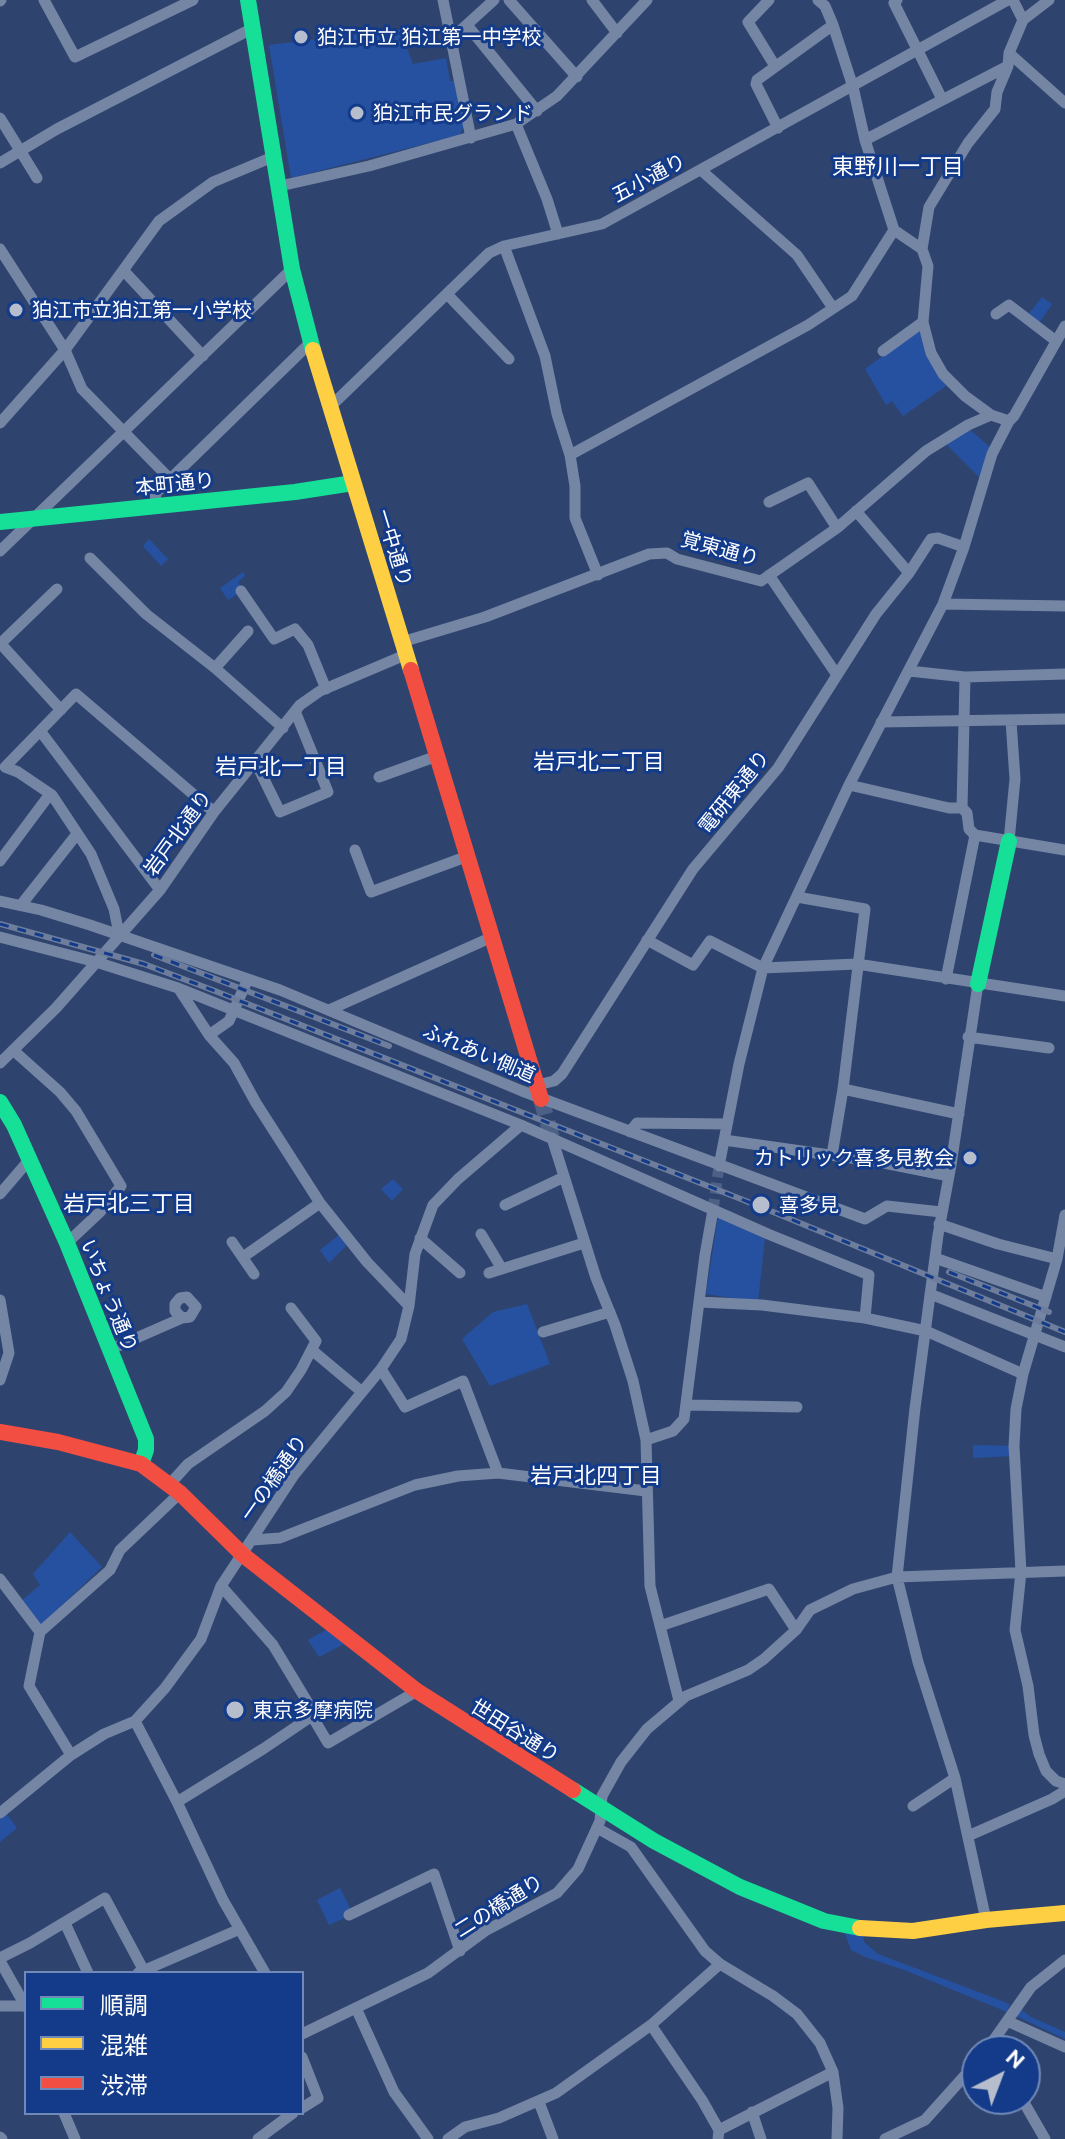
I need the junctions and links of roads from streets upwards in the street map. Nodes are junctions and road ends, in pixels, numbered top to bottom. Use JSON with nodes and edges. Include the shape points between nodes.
{"nodes":[{"id":1,"x":44,"y":0,"type":"edge"},
{"id":2,"x":193,"y":0,"type":"edge"},
{"id":3,"x":248,"y":0,"type":"edge"},
{"id":4,"x":443,"y":0,"type":"edge"},
{"id":5,"x":494,"y":0,"type":"edge"},
{"id":6,"x":509,"y":0,"type":"edge"},
{"id":7,"x":592,"y":0,"type":"edge"},
{"id":8,"x":647,"y":0,"type":"edge"},
{"id":9,"x":769,"y":0,"type":"edge"},
{"id":10,"x":897,"y":0,"type":"edge"},
{"id":11,"x":1010,"y":0,"type":"edge"},
{"id":12,"x":1049,"y":0,"type":"edge"},
{"id":13,"x":824,"y":2,"type":"edge"},
{"id":14,"x":1023,"y":20,"type":"junction"},
{"id":15,"x":467,"y":25,"type":"junction"},
{"id":16,"x":833,"y":25,"type":"junction"},
{"id":17,"x":253,"y":28,"type":"junction"},
{"id":18,"x":617,"y":33,"type":"junction"},
{"id":19,"x":450,"y":40,"type":"junction"},
{"id":20,"x":919,"y":50,"type":"junction"},
{"id":21,"x":1008,"y":60,"type":"junction"},
{"id":22,"x":775,"y":66,"type":"junction"},
{"id":23,"x":577,"y":77,"type":"junction"},
{"id":24,"x":853,"y":87,"type":"junction"},
{"id":25,"x":942,"y":99,"type":"junction"},
{"id":26,"x":1065,"y":103,"type":"edge"},
{"id":27,"x":537,"y":111,"type":"junction"},
{"id":28,"x":0,"y":118,"type":"edge"},
{"id":29,"x":516,"y":124,"type":"junction"},
{"id":30,"x":778,"y":128,"type":"junction"},
{"id":31,"x":471,"y":138,"type":"junction"},
{"id":32,"x":865,"y":140,"type":"junction"},
{"id":33,"x":20,"y":151,"type":"junction"},
{"id":34,"x":275,"y":156,"type":"junction"},
{"id":35,"x":0,"y":163,"type":"edge"},
{"id":36,"x":702,"y":171,"type":"junction"},
{"id":37,"x":37,"y":178,"type":"dead end"},
{"id":38,"x":280,"y":186,"type":"junction"},
{"id":39,"x":894,"y":230,"type":"junction"},
{"id":40,"x":558,"y":234,"type":"junction"},
{"id":41,"x":504,"y":246,"type":"junction"},
{"id":42,"x":0,"y":249,"type":"edge"},
{"id":43,"x":922,"y":249,"type":"junction"},
{"id":44,"x":292,"y":269,"type":"junction"},
{"id":45,"x":124,"y":271,"type":"junction"},
{"id":46,"x":447,"y":294,"type":"junction"},
{"id":47,"x":833,"y":308,"type":"junction"},
{"id":48,"x":996,"y":314,"type":"dead end"},
{"id":49,"x":923,"y":322,"type":"junction"},
{"id":50,"x":1065,"y":326,"type":"edge"},
{"id":51,"x":1056,"y":341,"type":"junction"},
{"id":52,"x":311,"y":342,"type":"junction"},
{"id":53,"x":65,"y":350,"type":"junction"},
{"id":54,"x":883,"y":351,"type":"dead end"},
{"id":55,"x":203,"y":356,"type":"junction"},
{"id":56,"x":509,"y":359,"type":"dead end"},
{"id":57,"x":331,"y":406,"type":"junction"},
{"id":58,"x":991,"y":415,"type":"junction"},
{"id":59,"x":1009,"y":421,"type":"junction"},
{"id":60,"x":0,"y":423,"type":"edge"},
{"id":61,"x":123,"y":432,"type":"junction"},
{"id":62,"x":570,"y":455,"type":"junction"},
{"id":63,"x":170,"y":479,"type":"junction"},
{"id":64,"x":353,"y":483,"type":"junction"},
{"id":65,"x":769,"y":502,"type":"dead end"},
{"id":66,"x":157,"y":506,"type":"junction"},
{"id":67,"x":856,"y":511,"type":"junction"},
{"id":68,"x":35,"y":519,"type":"junction"},
{"id":69,"x":0,"y":522,"type":"edge"},
{"id":70,"x":837,"y":528,"type":"junction"},
{"id":71,"x":964,"y":547,"type":"junction"},
{"id":72,"x":0,"y":551,"type":"edge"},
{"id":73,"x":90,"y":558,"type":"dead end"},
{"id":74,"x":909,"y":573,"type":"junction"},
{"id":75,"x":598,"y":575,"type":"junction"},
{"id":76,"x":769,"y":575,"type":"junction"},
{"id":77,"x":57,"y":589,"type":"dead end"},
{"id":78,"x":241,"y":591,"type":"dead end"},
{"id":79,"x":943,"y":604,"type":"junction"},
{"id":80,"x":1065,"y":606,"type":"edge"},
{"id":81,"x":255,"y":624,"type":"junction"},
{"id":82,"x":0,"y":643,"type":"edge"},
{"id":83,"x":403,"y":649,"type":"junction"},
{"id":84,"x":215,"y":668,"type":"junction"},
{"id":85,"x":909,"y":671,"type":"junction"},
{"id":86,"x":1065,"y":674,"type":"edge"},
{"id":87,"x":837,"y":675,"type":"junction"},
{"id":88,"x":965,"y":677,"type":"junction"},
{"id":89,"x":326,"y":689,"type":"junction"},
{"id":90,"x":61,"y":710,"type":"junction"},
{"id":91,"x":295,"y":711,"type":"junction"},
{"id":92,"x":1065,"y":719,"type":"edge"},
{"id":93,"x":962,"y":721,"type":"junction"},
{"id":94,"x":1011,"y":721,"type":"junction"},
{"id":95,"x":881,"y":722,"type":"junction"},
{"id":96,"x":283,"y":728,"type":"junction"},
{"id":97,"x":41,"y":732,"type":"junction"},
{"id":98,"x":437,"y":756,"type":"junction"},
{"id":99,"x":255,"y":761,"type":"junction"},
{"id":100,"x":379,"y":777,"type":"dead end"},
{"id":101,"x":849,"y":785,"type":"junction"},
{"id":102,"x":50,"y":794,"type":"junction"},
{"id":103,"x":962,"y":808,"type":"junction"},
{"id":104,"x":214,"y":812,"type":"junction"},
{"id":105,"x":77,"y":834,"type":"junction"},
{"id":106,"x":975,"y":835,"type":"junction"},
{"id":107,"x":1009,"y":841,"type":"junction"},
{"id":108,"x":355,"y":850,"type":"dead end"},
{"id":109,"x":1065,"y":850,"type":"edge"},
{"id":110,"x":468,"y":856,"type":"junction"},
{"id":111,"x":0,"y":861,"type":"edge"},
{"id":112,"x":160,"y":890,"type":"junction"},
{"id":113,"x":797,"y":897,"type":"junction"},
{"id":114,"x":0,"y":901,"type":"edge"},
{"id":115,"x":21,"y":905,"type":"junction"},
{"id":116,"x":119,"y":934,"type":"junction"},
{"id":117,"x":0,"y":937,"type":"edge"},
{"id":118,"x":492,"y":937,"type":"junction"},
{"id":119,"x":647,"y":940,"type":"junction"},
{"id":120,"x":96,"y":962,"type":"junction"},
{"id":121,"x":857,"y":964,"type":"junction"},
{"id":122,"x":763,"y":968,"type":"junction"},
{"id":123,"x":248,"y":979,"type":"junction"},
{"id":124,"x":946,"y":979,"type":"junction"},
{"id":125,"x":978,"y":984,"type":"junction"},
{"id":126,"x":178,"y":988,"type":"junction"},
{"id":127,"x":1065,"y":996,"type":"edge"},
{"id":128,"x":329,"y":1010,"type":"junction"},
{"id":129,"x":234,"y":1011,"type":"junction"},
{"id":130,"x":209,"y":1035,"type":"junction"},
{"id":131,"x":968,"y":1037,"type":"junction"},
{"id":132,"x":1049,"y":1048,"type":"dead end"},
{"id":133,"x":13,"y":1050,"type":"junction"},
{"id":134,"x":0,"y":1063,"type":"edge"},
{"id":135,"x":843,"y":1089,"type":"junction"},
{"id":136,"x":539,"y":1092,"type":"junction"},
{"id":137,"x":0,"y":1102,"type":"edge"},
{"id":138,"x":959,"y":1114,"type":"junction"},
{"id":139,"x":727,"y":1124,"type":"junction"},
{"id":140,"x":521,"y":1125,"type":"junction"},
{"id":141,"x":630,"y":1132,"type":"junction"},
{"id":142,"x":552,"y":1138,"type":"junction"},
{"id":143,"x":724,"y":1140,"type":"junction"},
{"id":144,"x":832,"y":1155,"type":"junction"},
{"id":145,"x":30,"y":1159,"type":"junction"},
{"id":146,"x":719,"y":1166,"type":"junction"},
{"id":147,"x":949,"y":1176,"type":"junction"},
{"id":148,"x":564,"y":1177,"type":"junction"},
{"id":149,"x":0,"y":1194,"type":"edge"},
{"id":150,"x":320,"y":1203,"type":"junction"},
{"id":151,"x":505,"y":1205,"type":"dead end"},
{"id":152,"x":713,"y":1210,"type":"junction"},
{"id":153,"x":1065,"y":1215,"type":"edge"},
{"id":154,"x":940,"y":1218,"type":"junction"},
{"id":155,"x":481,"y":1234,"type":"dead end"},
{"id":156,"x":420,"y":1238,"type":"junction"},
{"id":157,"x":232,"y":1242,"type":"dead end"},
{"id":158,"x":67,"y":1243,"type":"junction"},
{"id":159,"x":584,"y":1243,"type":"junction"},
{"id":160,"x":243,"y":1257,"type":"junction"},
{"id":161,"x":935,"y":1258,"type":"junction"},
{"id":162,"x":1057,"y":1259,"type":"junction"},
{"id":163,"x":502,"y":1269,"type":"junction"},
{"id":164,"x":460,"y":1273,"type":"dead end"},
{"id":165,"x":489,"y":1273,"type":"dead end"},
{"id":166,"x":254,"y":1274,"type":"dead end"},
{"id":167,"x":1050,"y":1283,"type":"junction"},
{"id":168,"x":1065,"y":1288,"type":"edge"},
{"id":169,"x":930,"y":1294,"type":"junction"},
{"id":170,"x":1046,"y":1297,"type":"junction"},
{"id":171,"x":0,"y":1300,"type":"edge"},
{"id":172,"x":699,"y":1302,"type":"junction"},
{"id":173,"x":409,"y":1306,"type":"junction"},
{"id":174,"x":291,"y":1308,"type":"dead end"},
{"id":175,"x":610,"y":1312,"type":"junction"},
{"id":176,"x":182,"y":1318,"type":"dead end"},
{"id":177,"x":865,"y":1318,"type":"junction"},
{"id":178,"x":926,"y":1331,"type":"junction"},
{"id":179,"x":543,"y":1332,"type":"dead end"},
{"id":180,"x":1034,"y":1335,"type":"junction"},
{"id":181,"x":1065,"y":1347,"type":"edge"},
{"id":182,"x":109,"y":1350,"type":"junction"},
{"id":183,"x":313,"y":1351,"type":"junction"},
{"id":184,"x":381,"y":1369,"type":"junction"},
{"id":185,"x":1023,"y":1374,"type":"junction"},
{"id":186,"x":0,"y":1380,"type":"edge"},
{"id":187,"x":362,"y":1392,"type":"junction"},
{"id":188,"x":687,"y":1405,"type":"junction"},
{"id":189,"x":797,"y":1407,"type":"dead end"},
{"id":190,"x":0,"y":1432,"type":"edge"},
{"id":191,"x":646,"y":1440,"type":"junction"},
{"id":192,"x":141,"y":1464,"type":"junction"},
{"id":193,"x":498,"y":1473,"type":"junction"},
{"id":194,"x":175,"y":1489,"type":"junction"},
{"id":195,"x":646,"y":1491,"type":"junction"},
{"id":196,"x":253,"y":1540,"type":"junction"},
{"id":197,"x":243,"y":1555,"type":"junction"},
{"id":198,"x":1065,"y":1571,"type":"edge"},
{"id":199,"x":1021,"y":1572,"type":"junction"},
{"id":200,"x":897,"y":1577,"type":"junction"},
{"id":201,"x":0,"y":1579,"type":"edge"},
{"id":202,"x":221,"y":1586,"type":"junction"},
{"id":203,"x":660,"y":1626,"type":"junction"},
{"id":204,"x":796,"y":1630,"type":"junction"},
{"id":205,"x":40,"y":1632,"type":"junction"},
{"id":206,"x":417,"y":1691,"type":"junction"},
{"id":207,"x":679,"y":1701,"type":"junction"},
{"id":208,"x":312,"y":1716,"type":"junction"},
{"id":209,"x":135,"y":1721,"type":"junction"},
{"id":210,"x":71,"y":1755,"type":"junction"},
{"id":211,"x":955,"y":1778,"type":"junction"},
{"id":212,"x":1065,"y":1784,"type":"edge"},
{"id":213,"x":1065,"y":1791,"type":"edge"},
{"id":214,"x":177,"y":1802,"type":"junction"},
{"id":215,"x":913,"y":1806,"type":"dead end"},
{"id":216,"x":601,"y":1808,"type":"junction"},
{"id":217,"x":0,"y":1813,"type":"edge"},
{"id":218,"x":597,"y":1828,"type":"junction"},
{"id":219,"x":968,"y":1836,"type":"junction"},
{"id":220,"x":1065,"y":1913,"type":"edge"},
{"id":221,"x":349,"y":1915,"type":"dead end"},
{"id":222,"x":986,"y":1920,"type":"junction"},
{"id":223,"x":65,"y":1923,"type":"junction"},
{"id":224,"x":240,"y":1929,"type":"junction"},
{"id":225,"x":460,"y":1951,"type":"junction"},
{"id":226,"x":0,"y":1959,"type":"edge"},
{"id":227,"x":1065,"y":1960,"type":"edge"},
{"id":228,"x":720,"y":1964,"type":"junction"},
{"id":229,"x":87,"y":1971,"type":"edge"},
{"id":230,"x":141,"y":1971,"type":"edge"},
{"id":231,"x":143,"y":1971,"type":"edge"},
{"id":232,"x":264,"y":1971,"type":"edge"},
{"id":233,"x":24,"y":2004,"type":"edge"},
{"id":234,"x":24,"y":2006,"type":"edge"},
{"id":235,"x":356,"y":2008,"type":"junction"},
{"id":236,"x":1,"y":2009,"type":"edge"},
{"id":237,"x":1007,"y":2021,"type":"junction"},
{"id":238,"x":651,"y":2025,"type":"junction"},
{"id":239,"x":304,"y":2033,"type":"edge"},
{"id":240,"x":997,"y":2035,"type":"edge"},
{"id":241,"x":1065,"y":2047,"type":"edge"},
{"id":242,"x":304,"y":2062,"type":"edge"},
{"id":243,"x":833,"y":2072,"type":"junction"},
{"id":244,"x":961,"y":2080,"type":"edge"},
{"id":245,"x":539,"y":2102,"type":"junction"},
{"id":246,"x":304,"y":2107,"type":"edge"},
{"id":247,"x":752,"y":2112,"type":"junction"},
{"id":248,"x":65,"y":2115,"type":"edge"},
{"id":249,"x":290,"y":2115,"type":"edge"},
{"id":250,"x":1031,"y":2115,"type":"edge"},
{"id":251,"x":718,"y":2134,"type":"edge"},
{"id":252,"x":75,"y":2139,"type":"edge"},
{"id":253,"x":258,"y":2139,"type":"edge"},
{"id":254,"x":428,"y":2139,"type":"edge"},
{"id":255,"x":448,"y":2139,"type":"edge"},
{"id":256,"x":553,"y":2139,"type":"edge"},
{"id":257,"x":761,"y":2139,"type":"edge"},
{"id":258,"x":837,"y":2139,"type":"edge"},
{"id":259,"x":885,"y":2139,"type":"edge"},
{"id":260,"x":1045,"y":2139,"type":"edge"}],
"edges":[{"from":1,"to":2,"type":"street","via":[[75,57]]},
{"from":3,"to":17,"type":"street","name":"一中通り"},
{"from":4,"to":19,"type":"street"},
{"from":5,"to":15,"type":"street"},
{"from":6,"to":23,"type":"street"},
{"from":7,"to":18,"type":"street"},
{"from":8,"to":18,"type":"street"},
{"from":9,"to":22,"type":"street","via":[[748,22]]},
{"from":10,"to":20,"type":"street"},
{"from":11,"to":14,"type":"street","name":"五小通り"},
{"from":11,"to":20,"type":"street","name":"五小通り"},
{"from":12,"to":14,"type":"street"},
{"from":13,"to":16,"type":"street"},
{"from":14,"to":21,"type":"street"},
{"from":15,"to":19,"type":"street"},
{"from":15,"to":27,"type":"street"},
{"from":16,"to":22,"type":"street"},
{"from":16,"to":24,"type":"street"},
{"from":17,"to":33,"type":"street"},
{"from":17,"to":34,"type":"street","name":"一中通り"},
{"from":18,"to":23,"type":"street"},
{"from":19,"to":31,"type":"street"},
{"from":20,"to":24,"type":"street","name":"五小通り"},
{"from":20,"to":25,"type":"street"},
{"from":21,"to":25,"type":"street"},
{"from":21,"to":26,"type":"street"},
{"from":21,"to":43,"type":"street","via":[[995,109],[929,207]]},
{"from":22,"to":30,"type":"street","via":[[756,84]]},
{"from":23,"to":27,"type":"street"},
{"from":24,"to":30,"type":"street","name":"五小通り"},
{"from":24,"to":32,"type":"street"},
{"from":25,"to":32,"type":"street"},
{"from":27,"to":29,"type":"street"},
{"from":28,"to":33,"type":"street"},
{"from":29,"to":31,"type":"street"},
{"from":29,"to":40,"type":"street"},
{"from":30,"to":36,"type":"street","name":"五小通り"},
{"from":31,"to":38,"type":"street"},
{"from":32,"to":39,"type":"street"},
{"from":33,"to":35,"type":"street"},
{"from":33,"to":37,"type":"street"},
{"from":34,"to":38,"type":"street","name":"一中通り"},
{"from":34,"to":45,"type":"street","via":[[213,182],[159,221]]},
{"from":36,"to":40,"type":"street","name":"五小通り","via":[[602,224]]},
{"from":36,"to":47,"type":"street","via":[[797,255]]},
{"from":38,"to":44,"type":"street","name":"一中通り"},
{"from":39,"to":43,"type":"street"},
{"from":39,"to":47,"type":"street","via":[[852,296]]},
{"from":40,"to":41,"type":"street","name":"五小通り"},
{"from":41,"to":46,"type":"street","name":"五小通り","via":[[489,253]]},
{"from":41,"to":62,"type":"street","via":[[545,356]]},
{"from":42,"to":53,"type":"street"},
{"from":43,"to":49,"type":"street","via":[[928,266]]},
{"from":44,"to":52,"type":"street","name":"一中通り"},
{"from":44,"to":55,"type":"street"},
{"from":45,"to":53,"type":"street"},
{"from":45,"to":55,"type":"street"},
{"from":46,"to":56,"type":"street"},
{"from":46,"to":57,"type":"street","name":"五小通り"},
{"from":47,"to":62,"type":"street"},
{"from":48,"to":51,"type":"street","via":[[1009,305]]},
{"from":49,"to":54,"type":"street"},
{"from":49,"to":58,"type":"street","via":[[943,374]]},
{"from":50,"to":51,"type":"street"},
{"from":51,"to":59,"type":"street"},
{"from":52,"to":57,"type":"street","name":"一中通り"},
{"from":52,"to":63,"type":"street"},
{"from":53,"to":60,"type":"street"},
{"from":53,"to":61,"type":"street","via":[[82,389]]},
{"from":55,"to":61,"type":"street"},
{"from":57,"to":64,"type":"street","name":"一中通り"},
{"from":58,"to":59,"type":"street"},
{"from":58,"to":67,"type":"street","name":"覚東通り","via":[[926,451]]},
{"from":59,"to":71,"type":"street","via":[[992,454]]},
{"from":61,"to":63,"type":"street"},
{"from":61,"to":68,"type":"street"},
{"from":62,"to":75,"type":"street","via":[[575,518]]},
{"from":63,"to":66,"type":"street","via":[[155,494]]},
{"from":64,"to":66,"type":"street","name":"本町通り"},
{"from":64,"to":83,"type":"street","name":"一中通り"},
{"from":65,"to":70,"type":"street","via":[[808,483]]},
{"from":66,"to":68,"type":"street","name":"本町通り"},
{"from":67,"to":70,"type":"street","name":"覚東通り"},
{"from":67,"to":74,"type":"street"},
{"from":68,"to":69,"type":"street","name":"本町通り"},
{"from":68,"to":72,"type":"street"},
{"from":70,"to":76,"type":"street","name":"覚東通り"},
{"from":71,"to":74,"type":"street","name":"電研東通り","via":[[931,539]]},
{"from":71,"to":79,"type":"street"},
{"from":73,"to":84,"type":"street","via":[[146,614]]},
{"from":74,"to":87,"type":"street","name":"電研東通り"},
{"from":75,"to":76,"type":"street","name":"覚東通り","via":[[649,554],[667,553],[761,581]]},
{"from":75,"to":83,"type":"street","name":"覚東通り"},
{"from":76,"to":87,"type":"street"},
{"from":77,"to":82,"type":"street"},
{"from":78,"to":81,"type":"street"},
{"from":79,"to":80,"type":"street"},
{"from":79,"to":85,"type":"street"},
{"from":81,"to":84,"type":"street"},
{"from":81,"to":89,"type":"street","via":[[274,639],[295,629],[308,645]]},
{"from":82,"to":90,"type":"street"},
{"from":83,"to":89,"type":"street","name":"岩戸北通り"},
{"from":83,"to":98,"type":"street","name":"一中通り"},
{"from":84,"to":96,"type":"street"},
{"from":85,"to":88,"type":"street"},
{"from":85,"to":95,"type":"street"},
{"from":86,"to":88,"type":"street"},
{"from":87,"to":119,"type":"street","name":"電研東通り","via":[[778,768],[693,869]]},
{"from":88,"to":93,"type":"street"},
{"from":89,"to":91,"type":"street","name":"岩戸北通り"},
{"from":90,"to":97,"type":"street"},
{"from":90,"to":104,"type":"street","via":[[76,694]]},
{"from":91,"to":96,"type":"street","name":"岩戸北通り"},
{"from":91,"to":99,"type":"street","via":[[328,792],[280,812]]},
{"from":92,"to":94,"type":"street"},
{"from":93,"to":94,"type":"street"},
{"from":93,"to":95,"type":"street"},
{"from":93,"to":103,"type":"street"},
{"from":94,"to":107,"type":"street","via":[[1015,779]]},
{"from":95,"to":101,"type":"street"},
{"from":96,"to":99,"type":"street","name":"岩戸北通り"},
{"from":97,"to":102,"type":"street","via":[[5,767]]},
{"from":97,"to":112,"type":"street"},
{"from":98,"to":100,"type":"street"},
{"from":98,"to":110,"type":"street","name":"一中通り"},
{"from":99,"to":104,"type":"street","name":"岩戸北通り"},
{"from":101,"to":103,"type":"street"},
{"from":101,"to":113,"type":"street"},
{"from":102,"to":105,"type":"street"},
{"from":102,"to":111,"type":"street"},
{"from":103,"to":106,"type":"street"},
{"from":104,"to":112,"type":"street","name":"岩戸北通り"},
{"from":105,"to":115,"type":"street"},
{"from":105,"to":116,"type":"street","via":[[91,854]]},
{"from":106,"to":107,"type":"street"},
{"from":106,"to":124,"type":"street"},
{"from":107,"to":109,"type":"street"},
{"from":107,"to":125,"type":"street"},
{"from":108,"to":110,"type":"street","via":[[371,892]]},
{"from":110,"to":118,"type":"street","name":"一中通り"},
{"from":112,"to":116,"type":"street","name":"岩戸北通り"},
{"from":113,"to":121,"type":"street","via":[[865,909]]},
{"from":113,"to":122,"type":"street"},
{"from":114,"to":115,"type":"street","name":"ふれあい側道"},
{"from":115,"to":116,"type":"street","name":"ふれあい側道"},
{"from":116,"to":120,"type":"street","name":"岩戸北通り"},
{"from":116,"to":123,"type":"street","name":"ふれあい側道"},
{"from":117,"to":120,"type":"street"},
{"from":118,"to":128,"type":"street"},
{"from":118,"to":136,"type":"street","name":"一中通り"},
{"from":119,"to":122,"type":"street","via":[[693,965],[710,941]]},
{"from":119,"to":136,"type":"street","name":"電研東通り","via":[[559,1078]]},
{"from":120,"to":126,"type":"street"},
{"from":120,"to":133,"type":"street","name":"岩戸北通り"},
{"from":121,"to":122,"type":"street"},
{"from":121,"to":124,"type":"street"},
{"from":121,"to":135,"type":"street"},
{"from":122,"to":139,"type":"street"},
{"from":123,"to":128,"type":"street","name":"ふれあい側道"},
{"from":123,"to":129,"type":"street"},
{"from":124,"to":125,"type":"street"},
{"from":125,"to":127,"type":"street"},
{"from":125,"to":131,"type":"street"},
{"from":126,"to":129,"type":"street"},
{"from":126,"to":130,"type":"street"},
{"from":128,"to":136,"type":"street","name":"ふれあい側道"},
{"from":129,"to":130,"type":"street"},
{"from":129,"to":140,"type":"street"},
{"from":130,"to":150,"type":"street","via":[[234,1063]]},
{"from":131,"to":132,"type":"street"},
{"from":131,"to":138,"type":"street"},
{"from":133,"to":134,"type":"street","name":"岩戸北通り"},
{"from":133,"to":158,"type":"street","via":[[76,1111],[121,1186]]},
{"from":135,"to":138,"type":"street"},
{"from":135,"to":144,"type":"street"},
{"from":136,"to":141,"type":"street","name":"ふれあい側道"},
{"from":137,"to":145,"type":"street","name":"いちょう通り"},
{"from":138,"to":147,"type":"street"},
{"from":139,"to":141,"type":"street","via":[[637,1123]]},
{"from":139,"to":143,"type":"street"},
{"from":140,"to":142,"type":"street"},
{"from":140,"to":156,"type":"street","name":"一の橋通り","via":[[433,1205]]},
{"from":141,"to":146,"type":"street","name":"ふれあい側道"},
{"from":142,"to":148,"type":"street"},
{"from":142,"to":152,"type":"street"},
{"from":143,"to":144,"type":"street"},
{"from":143,"to":146,"type":"street"},
{"from":144,"to":147,"type":"street"},
{"from":145,"to":149,"type":"street"},
{"from":145,"to":158,"type":"street","name":"いちょう通り"},
{"from":146,"to":154,"type":"street","name":"ふれあい側道","via":[[865,1219],[887,1206]]},
{"from":147,"to":154,"type":"street"},
{"from":148,"to":151,"type":"street"},
{"from":148,"to":159,"type":"street"},
{"from":150,"to":160,"type":"street"},
{"from":150,"to":173,"type":"street"},
{"from":152,"to":172,"type":"street"},
{"from":152,"to":177,"type":"street","via":[[869,1275]]},
{"from":153,"to":162,"type":"street"},
{"from":154,"to":161,"type":"street"},
{"from":154,"to":162,"type":"street","via":[[998,1244]]},
{"from":155,"to":163,"type":"street"},
{"from":156,"to":164,"type":"street"},
{"from":156,"to":173,"type":"street","name":"一の橋通り"},
{"from":157,"to":160,"type":"street"},
{"from":158,"to":182,"type":"street","name":"いちょう通り"},
{"from":159,"to":163,"type":"street"},
{"from":159,"to":175,"type":"street"},
{"from":160,"to":166,"type":"street"},
{"from":161,"to":169,"type":"street"},
{"from":161,"to":170,"type":"street"},
{"from":162,"to":167,"type":"street"},
{"from":163,"to":165,"type":"street"},
{"from":167,"to":168,"type":"street"},
{"from":167,"to":170,"type":"street"},
{"from":169,"to":178,"type":"street"},
{"from":169,"to":180,"type":"street"},
{"from":170,"to":180,"type":"street"},
{"from":171,"to":186,"type":"street","via":[[9,1353]]},
{"from":172,"to":177,"type":"street"},
{"from":172,"to":188,"type":"street"},
{"from":173,"to":184,"type":"street","name":"一の橋通り","via":[[401,1339]]},
{"from":174,"to":183,"type":"street","via":[[316,1341]]},
{"from":175,"to":179,"type":"street"},
{"from":175,"to":191,"type":"street"},
{"from":176,"to":182,"type":"street"},
{"from":177,"to":178,"type":"street"},
{"from":178,"to":185,"type":"street"},
{"from":178,"to":200,"type":"street"},
{"from":180,"to":181,"type":"street"},
{"from":180,"to":185,"type":"street"},
{"from":182,"to":192,"type":"street","name":"いちょう通り","via":[[146,1439]]},
{"from":183,"to":187,"type":"street"},
{"from":183,"to":194,"type":"street","via":[[276,1402],[188,1464]]},
{"from":184,"to":187,"type":"street","name":"一の橋通り"},
{"from":184,"to":193,"type":"street","via":[[405,1407],[463,1381]]},
{"from":185,"to":199,"type":"street","via":[[1014,1446]]},
{"from":187,"to":196,"type":"street","name":"一の橋通り","via":[[294,1475]]},
{"from":188,"to":189,"type":"street"},
{"from":188,"to":191,"type":"street","via":[[673,1431]]},
{"from":190,"to":192,"type":"street","name":"世田谷通り"},
{"from":191,"to":195,"type":"street"},
{"from":192,"to":194,"type":"street","name":"世田谷通り"},
{"from":193,"to":195,"type":"street"},
{"from":193,"to":196,"type":"street","via":[[415,1485],[280,1538]]},
{"from":194,"to":197,"type":"street","name":"世田谷通り"},
{"from":194,"to":205,"type":"street","via":[[120,1550],[110,1570]]},
{"from":195,"to":203,"type":"street","via":[[650,1586]]},
{"from":196,"to":197,"type":"street","name":"一の橋通り"},
{"from":197,"to":202,"type":"street","name":"一の橋通り"},
{"from":197,"to":206,"type":"street","name":"世田谷通り"},
{"from":198,"to":199,"type":"street","name":"二の橋通り"},
{"from":199,"to":200,"type":"street","name":"二の橋通り"},
{"from":199,"to":212,"type":"street","via":[[1015,1630],[1034,1735],[1046,1771]]},
{"from":200,"to":204,"type":"street","name":"二の橋通り","via":[[853,1589],[810,1610]]},
{"from":200,"to":211,"type":"street"},
{"from":201,"to":205,"type":"street"},
{"from":202,"to":208,"type":"street","via":[[273,1645]]},
{"from":202,"to":209,"type":"street","name":"一の橋通り","via":[[201,1639]]},
{"from":203,"to":204,"type":"street","via":[[769,1589]]},
{"from":203,"to":207,"type":"street"},
{"from":204,"to":207,"type":"street","name":"二の橋通り","via":[[748,1670]]},
{"from":205,"to":210,"type":"street","via":[[29,1686]]},
{"from":206,"to":208,"type":"street","via":[[328,1743]]},
{"from":206,"to":216,"type":"street","name":"世田谷通り"},
{"from":207,"to":216,"type":"street","name":"二の橋通り","via":[[621,1762]]},
{"from":208,"to":214,"type":"street"},
{"from":209,"to":210,"type":"street","name":"一の橋通り"},
{"from":209,"to":214,"type":"street"},
{"from":210,"to":217,"type":"street","name":"一の橋通り"},
{"from":211,"to":215,"type":"street"},
{"from":211,"to":219,"type":"street"},
{"from":213,"to":219,"type":"street"},
{"from":214,"to":224,"type":"street"},
{"from":216,"to":218,"type":"street","name":"二の橋通り"},
{"from":216,"to":222,"type":"street","name":"世田谷通り","via":[[691,1863],[837,1925],[913,1931]]},
{"from":218,"to":225,"type":"street","name":"二の橋通り","via":[[578,1869],[557,1893],[485,1931]]},
{"from":218,"to":228,"type":"street","via":[[631,1847],[705,1951]]},
{"from":219,"to":222,"type":"street"},
{"from":220,"to":222,"type":"street","name":"世田谷通り"},
{"from":221,"to":225,"type":"street","via":[[434,1874]]},
{"from":223,"to":226,"type":"street"},
{"from":223,"to":229,"type":"street"},
{"from":223,"to":230,"type":"street","via":[[105,1898]]},
{"from":224,"to":231,"type":"street"},
{"from":224,"to":232,"type":"street"},
{"from":225,"to":235,"type":"street","name":"二の橋通り"},
{"from":226,"to":233,"type":"street"},
{"from":227,"to":237,"type":"street","via":[[1031,1987]]},
{"from":228,"to":238,"type":"street"},
{"from":228,"to":243,"type":"street","via":[[797,2014],[820,2043]]},
{"from":234,"to":236,"type":"street"},
{"from":235,"to":239,"type":"street","name":"二の橋通り"},
{"from":235,"to":254,"type":"street","via":[[394,2092]]},
{"from":237,"to":240,"type":"street"},
{"from":237,"to":241,"type":"street"},
{"from":238,"to":245,"type":"street"},
{"from":238,"to":251,"type":"street","via":[[702,2100]]},
{"from":242,"to":246,"type":"street","via":[[318,2098]]},
{"from":243,"to":247,"type":"street"},
{"from":243,"to":258,"type":"street"},
{"from":244,"to":259,"type":"street","via":[[925,2120]]},
{"from":245,"to":255,"type":"street","via":[[465,2127]]},
{"from":245,"to":256,"type":"street"},
{"from":247,"to":251,"type":"street"},
{"from":247,"to":257,"type":"street"},
{"from":248,"to":252,"type":"street"},
{"from":249,"to":253,"type":"street"},
{"from":250,"to":260,"type":"street"}]}
